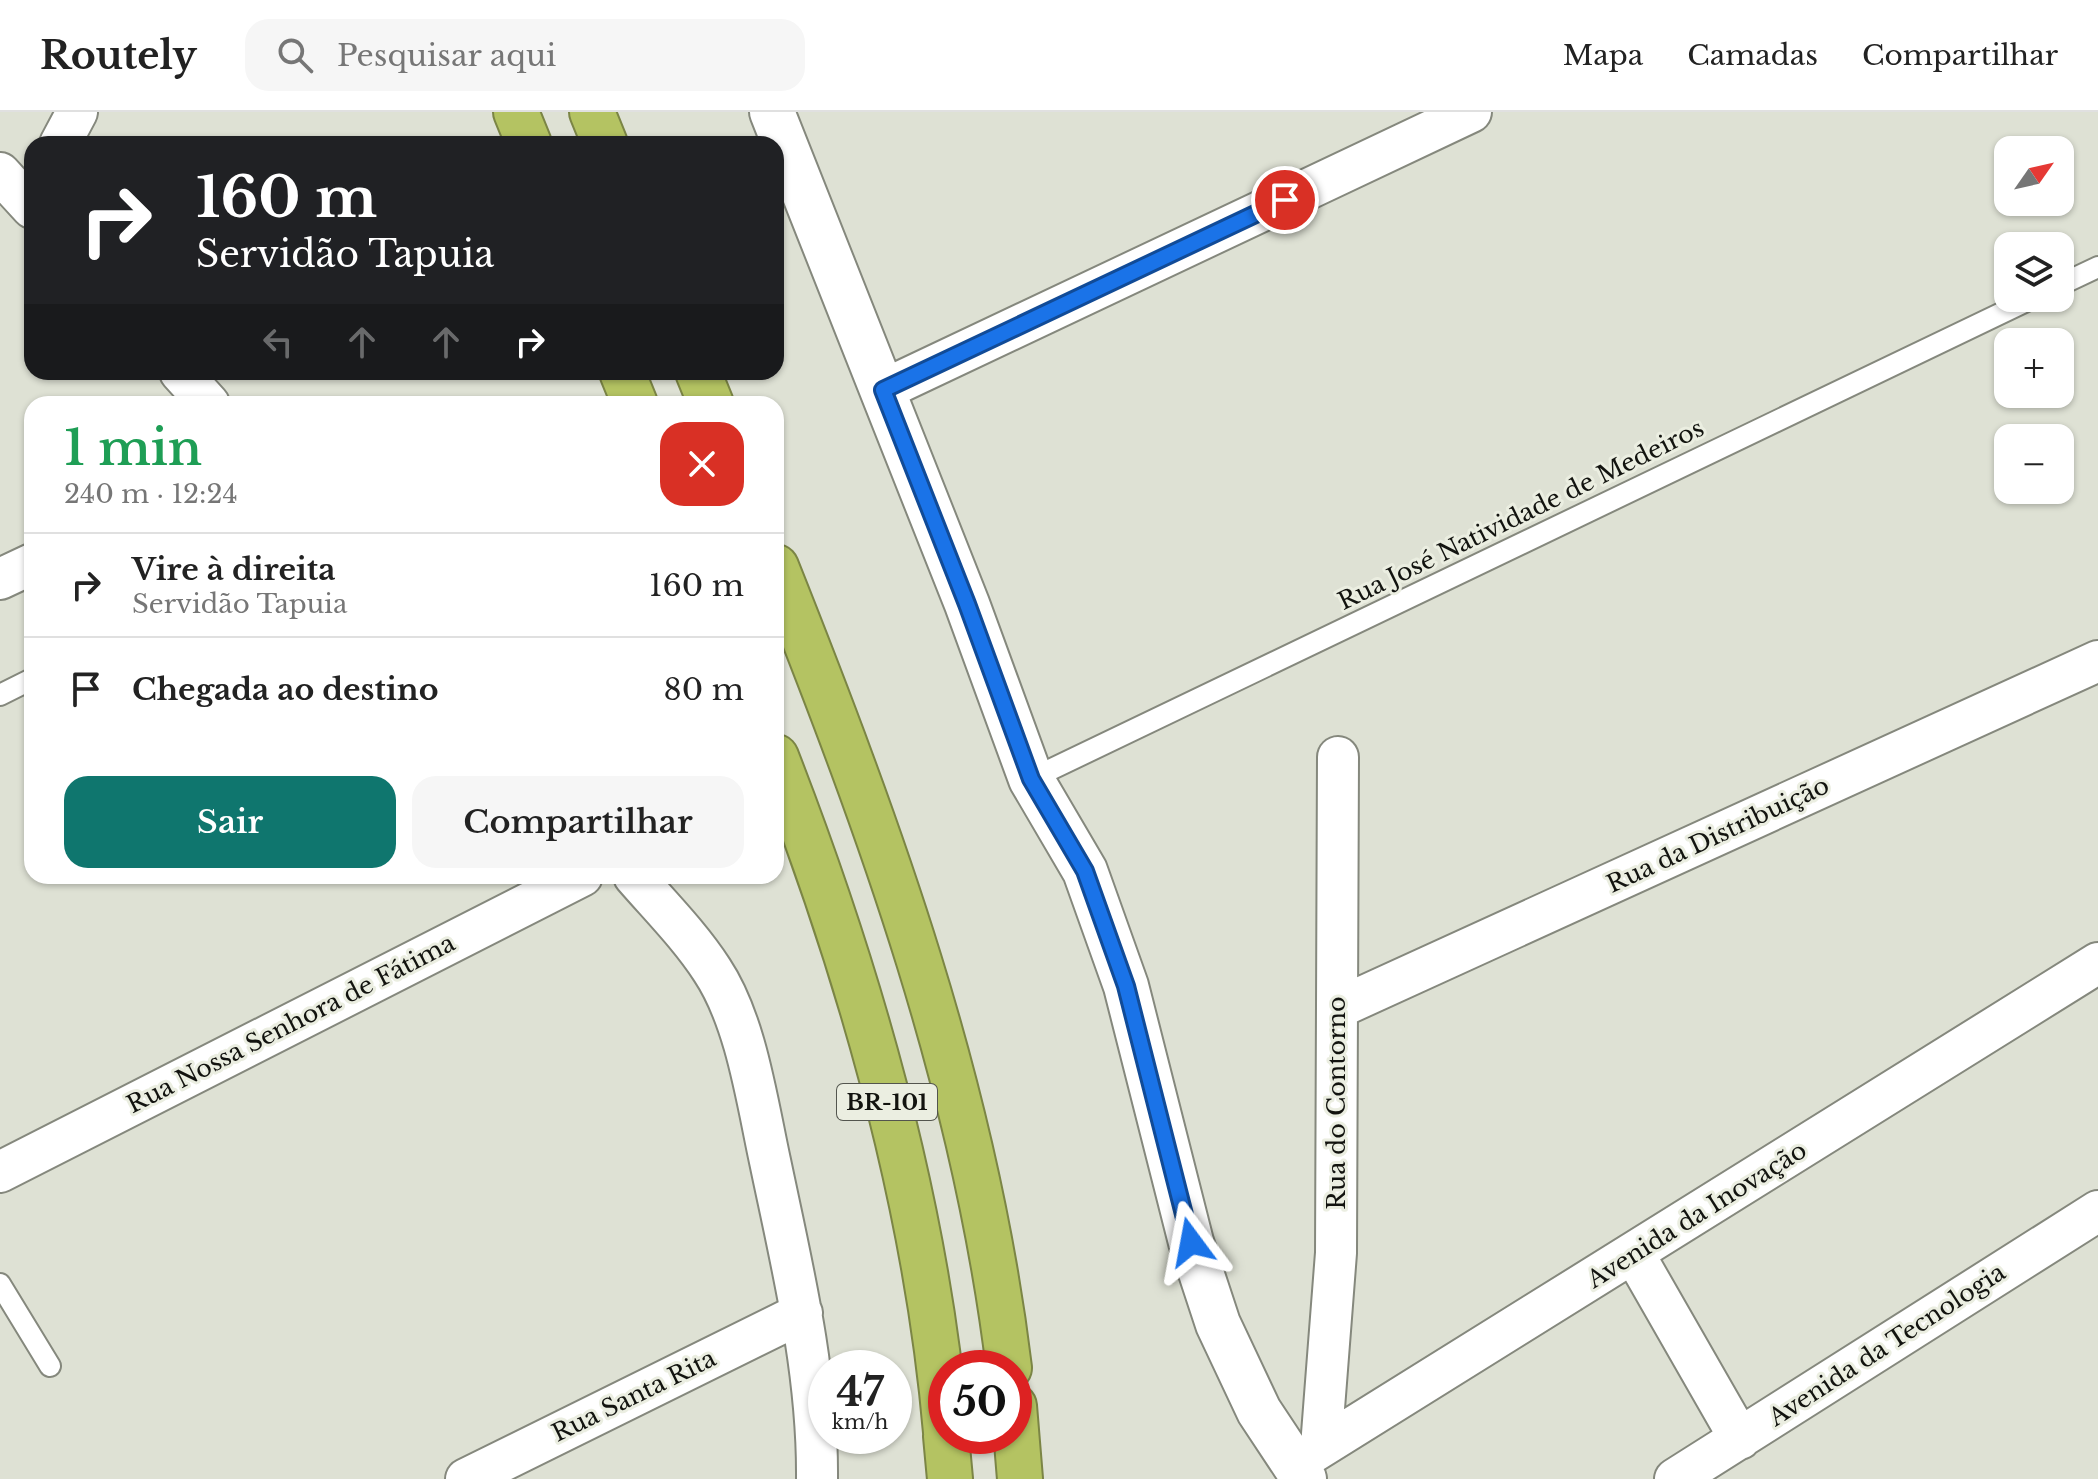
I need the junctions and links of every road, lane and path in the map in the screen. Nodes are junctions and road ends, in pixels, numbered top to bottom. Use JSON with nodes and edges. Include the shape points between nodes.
{"nodes":[{"id":1,"x":77,"y":112,"type":"edge"},
{"id":2,"x":516,"y":112,"type":"edge"},
{"id":3,"x":592,"y":112,"type":"edge"},
{"id":4,"x":772,"y":112,"type":"edge"},
{"id":5,"x":1471,"y":112,"type":"edge"},
{"id":6,"x":64,"y":136,"type":"edge"},
{"id":7,"x":526,"y":136,"type":"edge"},
{"id":8,"x":602,"y":136,"type":"edge"},
{"id":9,"x":782,"y":136,"type":"edge"},
{"id":10,"x":784,"y":142,"type":"edge"},
{"id":11,"x":0,"y":173,"type":"edge"},
{"id":12,"x":24,"y":197,"type":"edge"},
{"id":13,"x":2098,"y":267,"type":"edge"},
{"id":14,"x":2074,"y":278,"type":"edge"},
{"id":15,"x":2004,"y":312,"type":"edge"},
{"id":16,"x":187,"y":380,"type":"edge"},
{"id":17,"x":883,"y":390,"type":"junction"},
{"id":18,"x":202,"y":396,"type":"edge"},
{"id":19,"x":24,"y":568,"type":"edge"},
{"id":20,"x":0,"y":579,"type":"edge"},
{"id":21,"x":784,"y":587,"type":"edge"},
{"id":22,"x":2098,"y":661,"type":"edge"},
{"id":23,"x":24,"y":683,"type":"edge"},
{"id":24,"x":0,"y":695,"type":"edge"},
{"id":25,"x":1338,"y":757,"type":"dead end"},
{"id":26,"x":784,"y":779,"type":"edge"},
{"id":27,"x":1031,"y":779,"type":"junction"},
{"id":28,"x":566,"y":884,"type":"edge"},
{"id":29,"x":641,"y":884,"type":"edge"},
{"id":30,"x":2098,"y":963,"type":"edge"},
{"id":31,"x":1338,"y":1008,"type":"junction"},
{"id":32,"x":0,"y":1172,"type":"edge"},
{"id":33,"x":2098,"y":1211,"type":"edge"},
{"id":34,"x":1634,"y":1254,"type":"junction"},
{"id":35,"x":0,"y":1284,"type":"edge"},
{"id":36,"x":802,"y":1313,"type":"junction"},
{"id":37,"x":936,"y":1350,"type":"edge"},
{"id":38,"x":1006,"y":1350,"type":"edge"},
{"id":39,"x":50,"y":1366,"type":"dead end"},
{"id":40,"x":1740,"y":1439,"type":"junction"},
{"id":41,"x":948,"y":1454,"type":"edge"},
{"id":42,"x":1018,"y":1454,"type":"edge"},
{"id":43,"x":1306,"y":1464,"type":"edge"},
{"id":44,"x":466,"y":1479,"type":"edge"},
{"id":45,"x":817,"y":1479,"type":"edge"},
{"id":46,"x":950,"y":1479,"type":"edge"},
{"id":47,"x":1020,"y":1479,"type":"edge"},
{"id":48,"x":1675,"y":1479,"type":"edge"}],
"edges":[{"from":1,"to":6,"type":"street"},
{"from":2,"to":7,"type":"highway"},
{"from":3,"to":8,"type":"highway"},
{"from":4,"to":9,"type":"main road"},
{"from":5,"to":17,"type":"street"},
{"from":10,"to":17,"type":"main road"},
{"from":11,"to":12,"type":"street"},
{"from":13,"to":14,"type":"lane"},
{"from":15,"to":27,"type":"lane","name":"Rua José Natividade de Medeiros"},
{"from":16,"to":18,"type":"street"},
{"from":17,"to":27,"type":"main road"},
{"from":19,"to":20,"type":"street"},
{"from":21,"to":38,"type":"highway","number":"BR-101","via":[[852,759],[936,1010],[986,1217]]},
{"from":22,"to":31,"type":"street","name":"Rua da Distribuição"},
{"from":23,"to":24,"type":"lane"},
{"from":25,"to":31,"type":"street","name":"Rua do Contorno"},
{"from":26,"to":37,"type":"highway","number":"BR-101","via":[[868,1029],[895,1133]]},
{"from":27,"to":43,"type":"main road","via":[[1085,871],[1126,986],[1191,1242],[1218,1324],[1259,1411]]},
{"from":28,"to":32,"type":"street","name":"Rua Nossa Senhora de Fátima"},
{"from":29,"to":36,"type":"street","via":[[713,971],[733,1016],[752,1076]]},
{"from":30,"to":34,"type":"street","name":"Avenida da Inovação"},
{"from":31,"to":43,"type":"street","name":"Rua do Contorno","via":[[1336,1253]]},
{"from":33,"to":40,"type":"street","name":"Avenida da Tecnologia"},
{"from":34,"to":40,"type":"street"},
{"from":34,"to":43,"type":"street","name":"Avenida da Inovação"},
{"from":35,"to":39,"type":"lane"},
{"from":36,"to":44,"type":"street","name":"Rua Santa Rita"},
{"from":36,"to":45,"type":"street","via":[[818,1438]]},
{"from":40,"to":48,"type":"street","name":"Avenida da Tecnologia"},
{"from":41,"to":46,"type":"highway","number":"BR-101"},
{"from":42,"to":47,"type":"highway"}]}
